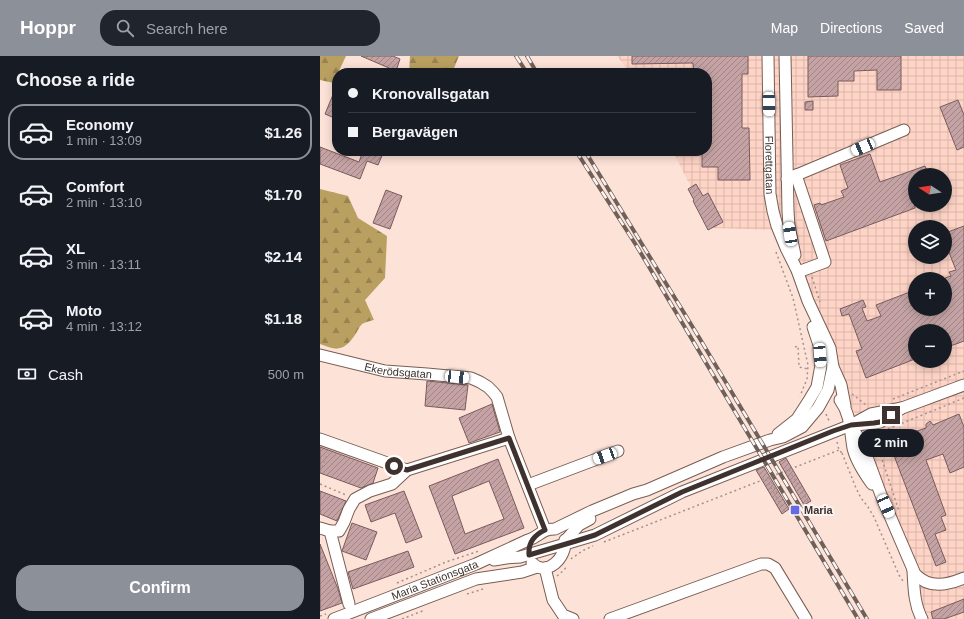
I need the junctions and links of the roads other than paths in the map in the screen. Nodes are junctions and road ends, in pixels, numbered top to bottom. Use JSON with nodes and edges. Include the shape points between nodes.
{"nodes":[{"id":1,"x":768,"y":56,"type":"edge"},
{"id":2,"x":785,"y":56,"type":"edge"},
{"id":3,"x":904,"y":130,"type":"dead end"},
{"id":4,"x":792,"y":177,"type":"junction"},
{"id":5,"x":801,"y":270,"type":"junction"},
{"id":6,"x":808,"y":301,"type":"junction"},
{"id":7,"x":320,"y":355,"type":"edge"},
{"id":8,"x":821,"y":366,"type":"joint"},
{"id":9,"x":833,"y":368,"type":"junction"},
{"id":10,"x":964,"y":385,"type":"edge"},
{"id":11,"x":822,"y":389,"type":"junction"},
{"id":12,"x":845,"y":406,"type":"junction"},
{"id":13,"x":902,"y":408,"type":"junction"},
{"id":14,"x":851,"y":425,"type":"junction"},
{"id":15,"x":509,"y":438,"type":"junction"},
{"id":16,"x":320,"y":439,"type":"edge"},
{"id":17,"x":618,"y":451,"type":"dead end"},
{"id":18,"x":407,"y":470,"type":"junction"},
{"id":19,"x":528,"y":485,"type":"junction"},
{"id":20,"x":647,"y":490,"type":"junction"},
{"id":21,"x":325,"y":529,"type":"edge"},
{"id":22,"x":550,"y":530,"type":"junction"},
{"id":23,"x":534,"y":538,"type":"junction"},
{"id":24,"x":565,"y":543,"type":"junction"},
{"id":25,"x":524,"y":556,"type":"junction"},
{"id":26,"x":476,"y":564,"type":"junction"},
{"id":27,"x":543,"y":571,"type":"junction"},
{"id":28,"x":914,"y":571,"type":"junction"},
{"id":29,"x":964,"y":578,"type":"edge"},
{"id":30,"x":476,"y":579,"type":"junction"},
{"id":31,"x":349,"y":604,"type":"dead end"},
{"id":32,"x":330,"y":616,"type":"edge"},
{"id":33,"x":371,"y":619,"type":"edge"},
{"id":34,"x":573,"y":619,"type":"edge"},
{"id":35,"x":610,"y":619,"type":"edge"},
{"id":36,"x":806,"y":619,"type":"edge"},
{"id":37,"x":922,"y":619,"type":"edge"}],
"edges":[{"from":1,"to":5,"type":"street","name":"Florettgatan","via":[[770,194],[786,248]]},
{"from":2,"to":4,"type":"street","name":"Florettgatan"},
{"from":3,"to":4,"type":"street"},
{"from":4,"to":5,"type":"street","name":"Florettgatan","via":[[789,226]]},
{"from":4,"to":5,"type":"street","via":[[825,262]]},
{"from":5,"to":6,"type":"street","name":"Florettgatan"},
{"from":6,"to":8,"type":"street","name":"Florettgatan","via":[[819,345]]},
{"from":6,"to":9,"type":"street","name":"Florettgatan","via":[[830,348]]},
{"from":7,"to":15,"type":"street","name":"Ekerödsgatan","via":[[385,371],[472,378],[497,397]]},
{"from":8,"to":11,"type":"street","name":"Maria Stationsgata"},
{"from":9,"to":11,"type":"street","name":"Maria Stationsgata"},
{"from":9,"to":12,"type":"street","name":"Florettgatan"},
{"from":10,"to":13,"type":"street"},
{"from":11,"to":12,"type":"street","via":[[840,399]]},
{"from":11,"to":20,"type":"street","name":"Maria Stationsgata","via":[[802,427],[783,437],[723,457]]},
{"from":12,"to":14,"type":"street","name":"Florettgatan"},
{"from":13,"to":14,"type":"street","via":[[871,414]]},
{"from":13,"to":14,"type":"street","via":[[880,422]]},
{"from":14,"to":24,"type":"street","via":[[662,501],[595,535]]},
{"from":14,"to":28,"type":"street","name":"Florettgatan","via":[[853,449],[858,462],[881,495]]},
{"from":15,"to":18,"type":"street"},
{"from":15,"to":19,"type":"street","name":"Ekerödsgatan"},
{"from":16,"to":18,"type":"street"},
{"from":17,"to":19,"type":"street"},
{"from":18,"to":21,"type":"street","via":[[392,484],[355,499],[339,531]]},
{"from":19,"to":22,"type":"street","name":"Ekerödsgatan"},
{"from":20,"to":22,"type":"street","name":"Maria Stationsgata"},
{"from":20,"to":24,"type":"street","name":"Maria Stationsgata","via":[[641,496],[578,525]]},
{"from":21,"to":31,"type":"street"},
{"from":22,"to":23,"type":"street","name":"Maria Stationsgata","via":[[541,532]]},
{"from":22,"to":24,"type":"street","via":[[560,532]]},
{"from":23,"to":25,"type":"street"},
{"from":23,"to":26,"type":"street","name":"Maria Stationsgata"},
{"from":24,"to":25,"type":"street"},
{"from":24,"to":27,"type":"street","name":"Maria Stationsgata","via":[[559,560]]},
{"from":25,"to":26,"type":"street"},
{"from":25,"to":27,"type":"street"},
{"from":25,"to":30,"type":"street"},
{"from":26,"to":32,"type":"street","name":"Maria Stationsgata"},
{"from":27,"to":30,"type":"street","name":"Maria Stationsgata"},
{"from":27,"to":34,"type":"street","via":[[553,600],[563,615]]},
{"from":28,"to":29,"type":"street","via":[[920,578],[937,584],[951,583]]},
{"from":28,"to":37,"type":"street","via":[[914,593]]},
{"from":30,"to":33,"type":"street","name":"Maria Stationsgata"},
{"from":35,"to":36,"type":"street","via":[[761,564],[768,564],[775,568]]}]}
